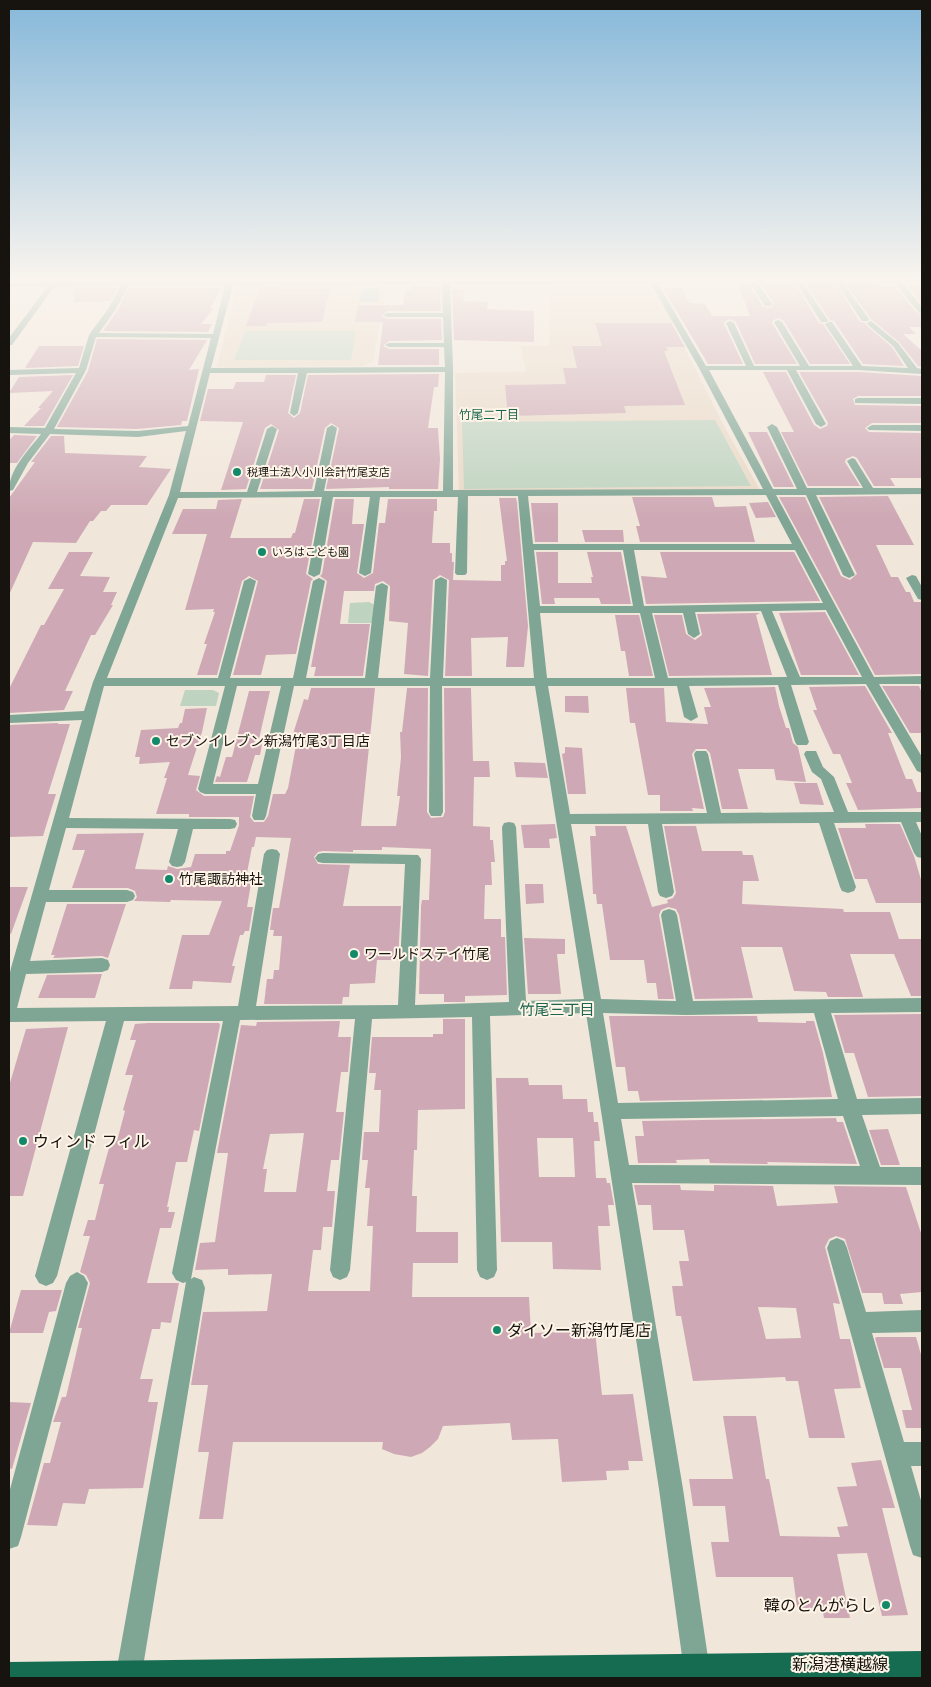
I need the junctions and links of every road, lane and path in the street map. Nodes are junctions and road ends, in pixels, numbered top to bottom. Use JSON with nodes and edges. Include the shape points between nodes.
{"nodes":[{"id":1,"x":85,"y":361,"type":"edge"},
{"id":2,"x":210,"y":361,"type":"edge"},
{"id":3,"x":449,"y":361,"type":"edge"},
{"id":4,"x":699,"y":361,"type":"edge"},
{"id":5,"x":748,"y":361,"type":"edge"},
{"id":6,"x":802,"y":361,"type":"edge"},
{"id":7,"x":854,"y":361,"type":"edge"},
{"id":8,"x":910,"y":361,"type":"edge"},
{"id":9,"x":703,"y":368,"type":"junction"},
{"id":10,"x":751,"y":368,"type":"junction"},
{"id":11,"x":790,"y":368,"type":"junction"},
{"id":12,"x":806,"y":368,"type":"junction"},
{"id":13,"x":859,"y":368,"type":"junction"},
{"id":14,"x":449,"y":369,"type":"junction"},
{"id":15,"x":82,"y":370,"type":"junction"},
{"id":16,"x":303,"y":370,"type":"junction"},
{"id":17,"x":208,"y":371,"type":"junction"},
{"id":18,"x":918,"y":371,"type":"edge"},
{"id":19,"x":9,"y":372,"type":"edge"},
{"id":20,"x":858,"y":401,"type":"dead end"},
{"id":21,"x":922,"y":401,"type":"edge"},
{"id":22,"x":294,"y":412,"type":"dead end"},
{"id":23,"x":821,"y":424,"type":"dead end"},
{"id":24,"x":772,"y":427,"type":"dead end"},
{"id":25,"x":192,"y":428,"type":"junction"},
{"id":26,"x":332,"y":428,"type":"dead end"},
{"id":27,"x":872,"y":428,"type":"dead end"},
{"id":28,"x":922,"y":428,"type":"edge"},
{"id":29,"x":272,"y":429,"type":"dead end"},
{"id":30,"x":9,"y":430,"type":"edge"},
{"id":31,"x":47,"y":432,"type":"junction"},
{"id":32,"x":852,"y":461,"type":"dead end"},
{"id":33,"x":9,"y":488,"type":"edge"},
{"id":34,"x":806,"y":490,"type":"junction"},
{"id":35,"x":869,"y":490,"type":"junction"},
{"id":36,"x":922,"y":491,"type":"edge"},
{"id":37,"x":768,"y":492,"type":"junction"},
{"id":38,"x":448,"y":493,"type":"junction"},
{"id":39,"x":523,"y":493,"type":"junction"},
{"id":40,"x":323,"y":494,"type":"junction"},
{"id":41,"x":376,"y":494,"type":"junction"},
{"id":42,"x":462,"y":494,"type":"junction"},
{"id":43,"x":174,"y":495,"type":"junction"},
{"id":44,"x":251,"y":495,"type":"junction"},
{"id":45,"x":529,"y":547,"type":"junction"},
{"id":46,"x":628,"y":547,"type":"junction"},
{"id":47,"x":798,"y":547,"type":"junction"},
{"id":48,"x":365,"y":573,"type":"dead end"},
{"id":49,"x":461,"y":573,"type":"dead end"},
{"id":50,"x":849,"y":574,"type":"dead end"},
{"id":51,"x":912,"y":578,"type":"dead end"},
{"id":52,"x":441,"y":580,"type":"dead end"},
{"id":53,"x":250,"y":582,"type":"dead end"},
{"id":54,"x":382,"y":586,"type":"dead end"},
{"id":55,"x":922,"y":597,"type":"edge"},
{"id":56,"x":831,"y":606,"type":"junction"},
{"id":57,"x":766,"y":607,"type":"junction"},
{"id":58,"x":534,"y":609,"type":"junction"},
{"id":59,"x":688,"y":609,"type":"junction"},
{"id":60,"x":642,"y":610,"type":"junction"},
{"id":61,"x":694,"y":634,"type":"dead end"},
{"id":62,"x":870,"y":680,"type":"junction"},
{"id":63,"x":922,"y":680,"type":"edge"},
{"id":64,"x":789,"y":681,"type":"junction"},
{"id":65,"x":99,"y":682,"type":"junction"},
{"id":66,"x":227,"y":682,"type":"junction"},
{"id":67,"x":293,"y":682,"type":"junction"},
{"id":68,"x":371,"y":682,"type":"junction"},
{"id":69,"x":436,"y":682,"type":"junction"},
{"id":70,"x":541,"y":682,"type":"junction"},
{"id":71,"x":662,"y":682,"type":"junction"},
{"id":72,"x":682,"y":682,"type":"junction"},
{"id":73,"x":90,"y":715,"type":"junction"},
{"id":74,"x":691,"y":717,"type":"dead end"},
{"id":75,"x":9,"y":719,"type":"edge"},
{"id":76,"x":802,"y":742,"type":"dead end"},
{"id":77,"x":701,"y":754,"type":"dead end"},
{"id":78,"x":811,"y":754,"type":"dead end"},
{"id":79,"x":922,"y":768,"type":"edge"},
{"id":80,"x":264,"y":789,"type":"junction"},
{"id":81,"x":436,"y":812,"type":"dead end"},
{"id":82,"x":259,"y":816,"type":"dead end"},
{"id":83,"x":922,"y":817,"type":"edge"},
{"id":84,"x":654,"y":818,"type":"junction"},
{"id":85,"x":715,"y":818,"type":"junction"},
{"id":86,"x":825,"y":818,"type":"junction"},
{"id":87,"x":844,"y":818,"type":"junction"},
{"id":88,"x":907,"y":818,"type":"junction"},
{"id":89,"x":564,"y":819,"type":"junction"},
{"id":90,"x":60,"y":823,"type":"junction"},
{"id":91,"x":187,"y":824,"type":"junction"},
{"id":92,"x":230,"y":824,"type":"dead end"},
{"id":93,"x":509,"y":827,"type":"dead end"},
{"id":94,"x":272,"y":854,"type":"dead end"},
{"id":95,"x":922,"y":854,"type":"edge"},
{"id":96,"x":323,"y":858,"type":"dead end"},
{"id":97,"x":176,"y":862,"type":"dead end"},
{"id":98,"x":848,"y":887,"type":"dead end"},
{"id":99,"x":666,"y":892,"type":"dead end"},
{"id":100,"x":39,"y":896,"type":"junction"},
{"id":101,"x":127,"y":896,"type":"dead end"},
{"id":102,"x":668,"y":915,"type":"dead end"},
{"id":103,"x":102,"y":965,"type":"dead end"},
{"id":104,"x":19,"y":968,"type":"junction"},
{"id":105,"x":922,"y":1005,"type":"edge"},
{"id":106,"x":9,"y":1006,"type":"edge"},
{"id":107,"x":593,"y":1006,"type":"junction"},
{"id":108,"x":820,"y":1006,"type":"junction"},
{"id":109,"x":686,"y":1008,"type":"junction"},
{"id":110,"x":481,"y":1009,"type":"junction"},
{"id":111,"x":518,"y":1009,"type":"junction"},
{"id":112,"x":364,"y":1012,"type":"junction"},
{"id":113,"x":406,"y":1012,"type":"junction"},
{"id":114,"x":240,"y":1013,"type":"junction"},
{"id":115,"x":117,"y":1014,"type":"junction"},
{"id":116,"x":9,"y":1015,"type":"edge"},
{"id":117,"x":922,"y":1106,"type":"edge"},
{"id":118,"x":850,"y":1107,"type":"junction"},
{"id":119,"x":610,"y":1111,"type":"junction"},
{"id":120,"x":620,"y":1174,"type":"junction"},
{"id":121,"x":873,"y":1176,"type":"junction"},
{"id":122,"x":922,"y":1176,"type":"edge"},
{"id":123,"x":837,"y":1248,"type":"dead end"},
{"id":124,"x":340,"y":1270,"type":"dead end"},
{"id":125,"x":487,"y":1270,"type":"dead end"},
{"id":126,"x":46,"y":1276,"type":"dead end"},
{"id":127,"x":77,"y":1282,"type":"dead end"},
{"id":128,"x":922,"y":1322,"type":"edge"},
{"id":129,"x":858,"y":1323,"type":"junction"},
{"id":130,"x":896,"y":1454,"type":"junction"},
{"id":131,"x":922,"y":1454,"type":"edge"},
{"id":132,"x":9,"y":1537,"type":"edge"},
{"id":133,"x":922,"y":1546,"type":"edge"},
{"id":134,"x":922,"y":1664,"type":"edge"},
{"id":135,"x":696,"y":1672,"type":"edge"},
{"id":136,"x":129,"y":1673,"type":"junction"},
{"id":137,"x":9,"y":1675,"type":"edge"}],
"edges":[{"from":1,"to":15,"type":"street"},
{"from":2,"to":17,"type":"street"},
{"from":3,"to":14,"type":"street"},
{"from":4,"to":9,"type":"street"},
{"from":5,"to":10,"type":"street"},
{"from":6,"to":12,"type":"street"},
{"from":7,"to":13,"type":"street"},
{"from":8,"to":18,"type":"street"},
{"from":9,"to":10,"type":"street"},
{"from":9,"to":37,"type":"street"},
{"from":10,"to":11,"type":"street"},
{"from":11,"to":12,"type":"street"},
{"from":11,"to":23,"type":"street"},
{"from":12,"to":13,"type":"street"},
{"from":13,"to":18,"type":"street"},
{"from":14,"to":16,"type":"street"},
{"from":14,"to":38,"type":"street"},
{"from":15,"to":19,"type":"street"},
{"from":15,"to":31,"type":"street"},
{"from":16,"to":17,"type":"street"},
{"from":16,"to":22,"type":"street"},
{"from":17,"to":25,"type":"street"},
{"from":20,"to":21,"type":"street"},
{"from":24,"to":34,"type":"street"},
{"from":25,"to":31,"type":"street","via":[[138,434]]},
{"from":25,"to":43,"type":"street"},
{"from":26,"to":40,"type":"street"},
{"from":27,"to":28,"type":"street"},
{"from":29,"to":44,"type":"street"},
{"from":30,"to":31,"type":"street"},
{"from":31,"to":33,"type":"street"},
{"from":32,"to":35,"type":"street"},
{"from":34,"to":35,"type":"street"},
{"from":34,"to":37,"type":"street"},
{"from":34,"to":50,"type":"street"},
{"from":35,"to":36,"type":"street"},
{"from":37,"to":39,"type":"street"},
{"from":37,"to":47,"type":"street"},
{"from":38,"to":41,"type":"street"},
{"from":38,"to":42,"type":"street"},
{"from":39,"to":42,"type":"street"},
{"from":39,"to":45,"type":"street"},
{"from":40,"to":41,"type":"street"},
{"from":40,"to":44,"type":"street"},
{"from":40,"to":67,"type":"street","via":[[317,577]]},
{"from":41,"to":48,"type":"street"},
{"from":42,"to":49,"type":"street"},
{"from":43,"to":44,"type":"street"},
{"from":43,"to":65,"type":"street"},
{"from":45,"to":46,"type":"street"},
{"from":45,"to":58,"type":"street"},
{"from":46,"to":47,"type":"street"},
{"from":46,"to":60,"type":"street"},
{"from":47,"to":56,"type":"street"},
{"from":51,"to":55,"type":"street"},
{"from":52,"to":69,"type":"street"},
{"from":53,"to":66,"type":"street"},
{"from":54,"to":68,"type":"street"},
{"from":56,"to":57,"type":"street"},
{"from":56,"to":62,"type":"street"},
{"from":57,"to":59,"type":"street"},
{"from":57,"to":64,"type":"street"},
{"from":58,"to":60,"type":"street"},
{"from":58,"to":70,"type":"street"},
{"from":59,"to":60,"type":"street"},
{"from":59,"to":61,"type":"street"},
{"from":60,"to":71,"type":"street"},
{"from":62,"to":63,"type":"street"},
{"from":62,"to":64,"type":"street"},
{"from":62,"to":79,"type":"street"},
{"from":64,"to":72,"type":"street"},
{"from":64,"to":76,"type":"street"},
{"from":65,"to":66,"type":"street"},
{"from":65,"to":73,"type":"street"},
{"from":66,"to":67,"type":"street"},
{"from":66,"to":80,"type":"street","via":[[205,789]]},
{"from":67,"to":68,"type":"street"},
{"from":67,"to":80,"type":"street"},
{"from":68,"to":69,"type":"street"},
{"from":69,"to":70,"type":"street"},
{"from":69,"to":81,"type":"street"},
{"from":70,"to":71,"type":"street"},
{"from":70,"to":89,"type":"street"},
{"from":71,"to":72,"type":"street"},
{"from":72,"to":74,"type":"street"},
{"from":73,"to":75,"type":"street"},
{"from":73,"to":90,"type":"street"},
{"from":77,"to":85,"type":"street"},
{"from":78,"to":87,"type":"street","via":[[818,769],[827,777]]},
{"from":80,"to":82,"type":"street"},
{"from":83,"to":88,"type":"street"},
{"from":84,"to":85,"type":"street"},
{"from":84,"to":89,"type":"street"},
{"from":84,"to":99,"type":"street"},
{"from":85,"to":86,"type":"street"},
{"from":86,"to":87,"type":"street"},
{"from":86,"to":98,"type":"street"},
{"from":87,"to":88,"type":"street"},
{"from":88,"to":95,"type":"street"},
{"from":89,"to":107,"type":"street"},
{"from":90,"to":91,"type":"street"},
{"from":90,"to":100,"type":"street"},
{"from":91,"to":92,"type":"street"},
{"from":91,"to":97,"type":"street"},
{"from":93,"to":111,"type":"street"},
{"from":94,"to":114,"type":"street"},
{"from":96,"to":113,"type":"street","via":[[413,859]]},
{"from":100,"to":101,"type":"street"},
{"from":100,"to":104,"type":"street"},
{"from":102,"to":109,"type":"street"},
{"from":103,"to":104,"type":"street"},
{"from":104,"to":106,"type":"street"},
{"from":105,"to":108,"type":"street"},
{"from":107,"to":109,"type":"street"},
{"from":107,"to":111,"type":"street"},
{"from":107,"to":119,"type":"street"},
{"from":108,"to":109,"type":"street"},
{"from":108,"to":118,"type":"street"},
{"from":110,"to":111,"type":"street"},
{"from":110,"to":113,"type":"street"},
{"from":110,"to":125,"type":"street"},
{"from":112,"to":113,"type":"street"},
{"from":112,"to":114,"type":"street"},
{"from":112,"to":124,"type":"street"},
{"from":114,"to":115,"type":"street"},
{"from":114,"to":136,"type":"street","via":[[189,1281]]},
{"from":115,"to":116,"type":"street"},
{"from":115,"to":126,"type":"street"},
{"from":117,"to":118,"type":"street"},
{"from":118,"to":119,"type":"street"},
{"from":118,"to":121,"type":"street"},
{"from":119,"to":120,"type":"street"},
{"from":120,"to":121,"type":"street"},
{"from":120,"to":135,"type":"street","via":[[671,1489]]},
{"from":121,"to":122,"type":"street"},
{"from":123,"to":129,"type":"street"},
{"from":127,"to":132,"type":"street"},
{"from":128,"to":129,"type":"street"},
{"from":129,"to":130,"type":"street"},
{"from":130,"to":131,"type":"street"},
{"from":130,"to":133,"type":"street"},
{"from":134,"to":135,"type":"main road","name":"新潟港横越線"},
{"from":135,"to":136,"type":"main road","name":"新潟港横越線"},
{"from":136,"to":137,"type":"main road","name":"新潟港横越線"}]}
